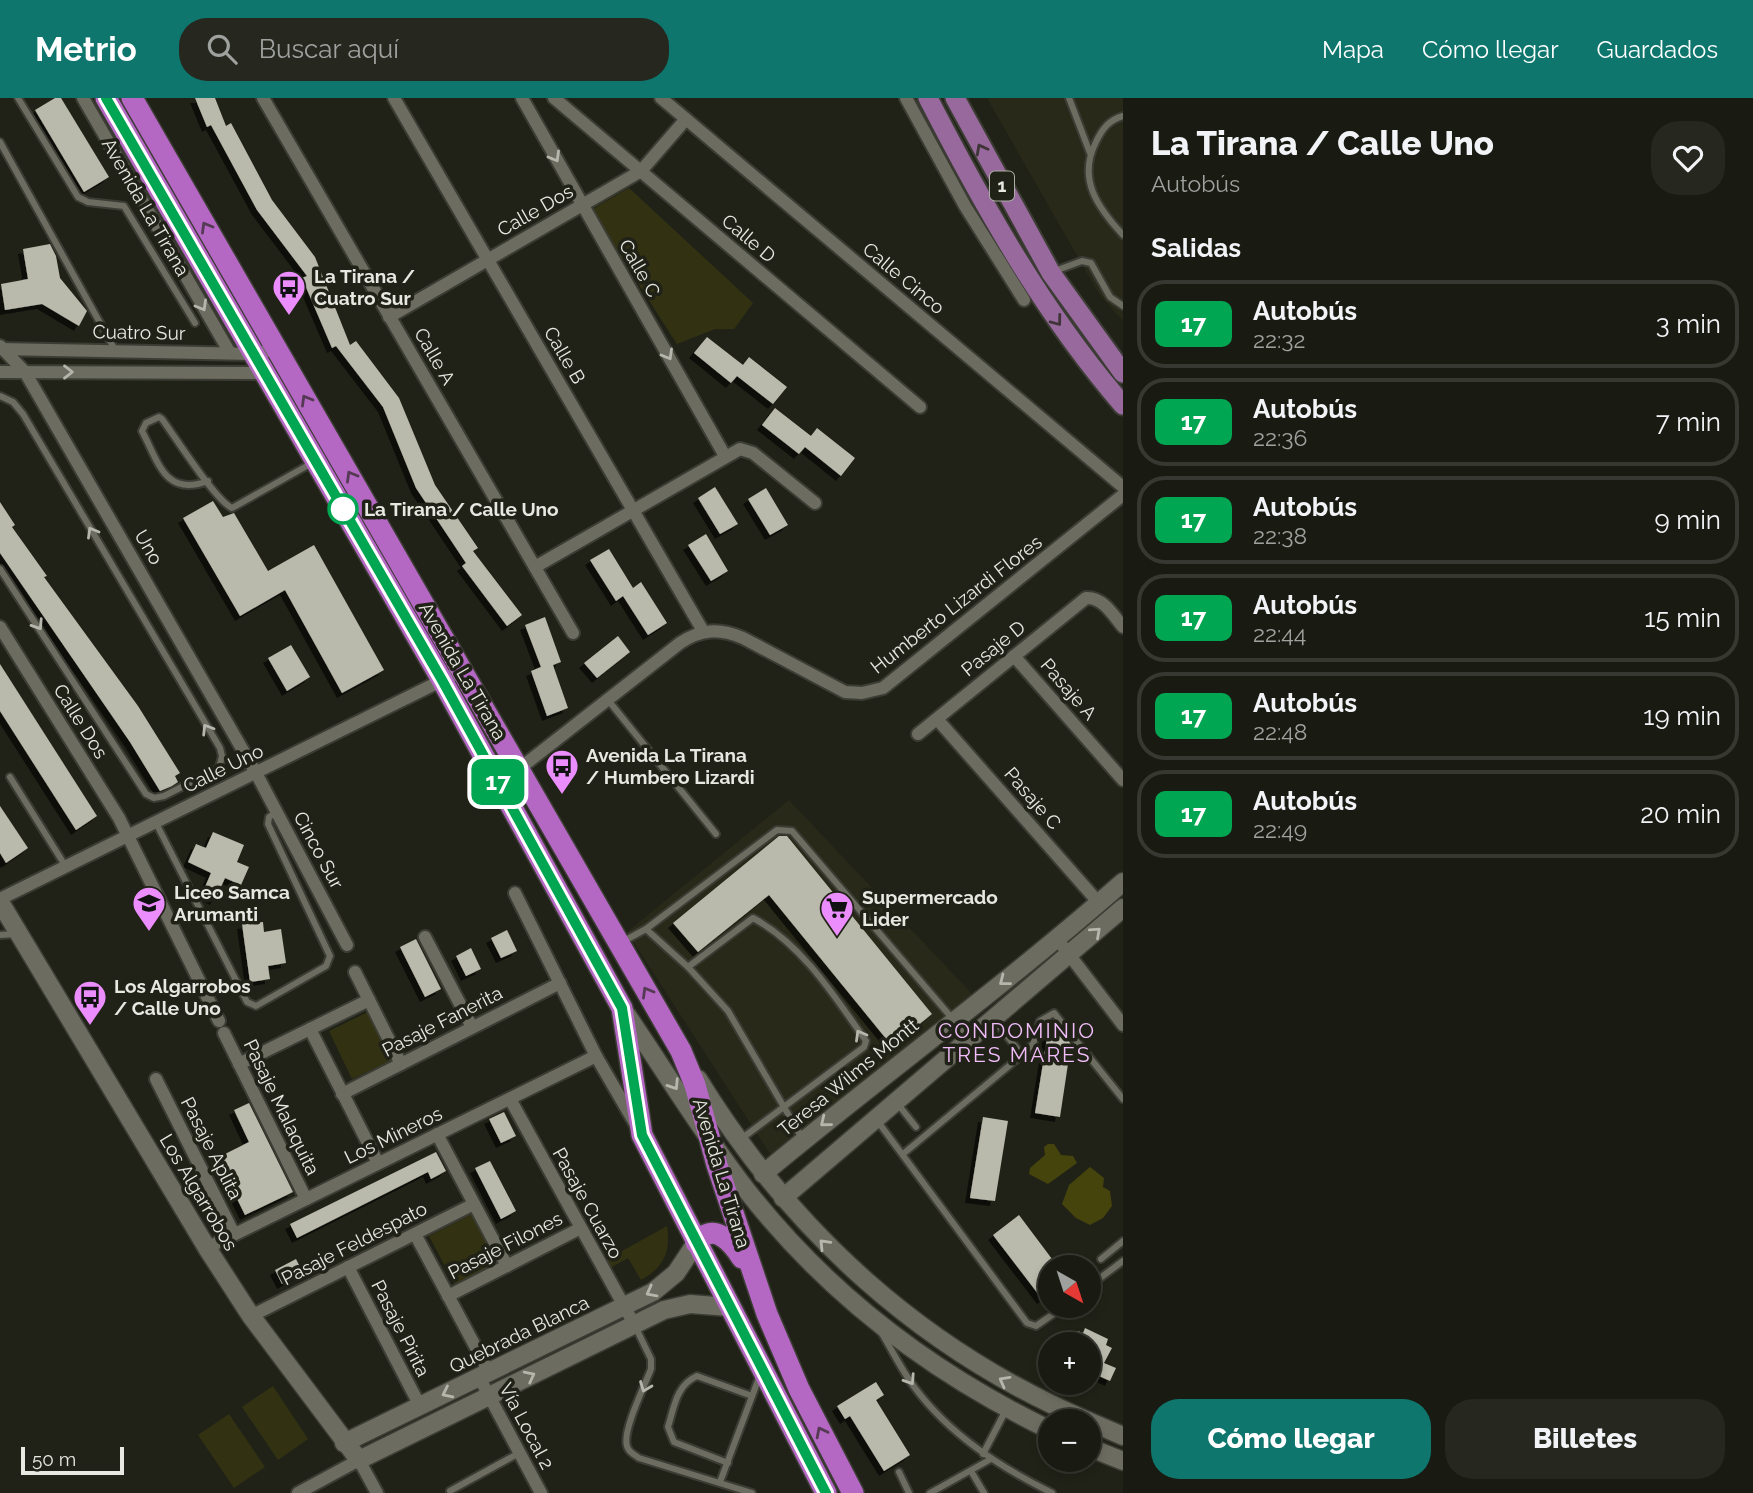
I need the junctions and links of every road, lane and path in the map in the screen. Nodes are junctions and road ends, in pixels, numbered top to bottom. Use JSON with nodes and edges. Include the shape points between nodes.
{"nodes":[{"id":1,"x":18,"y":98,"type":"edge"},
{"id":2,"x":83,"y":98,"type":"edge"},
{"id":3,"x":106,"y":98,"type":"edge"},
{"id":4,"x":132,"y":98,"type":"edge"},
{"id":5,"x":263,"y":98,"type":"edge"},
{"id":6,"x":394,"y":98,"type":"edge"},
{"id":7,"x":522,"y":98,"type":"edge"},
{"id":8,"x":554,"y":98,"type":"edge"},
{"id":9,"x":661,"y":98,"type":"edge"},
{"id":10,"x":906,"y":98,"type":"edge"},
{"id":11,"x":928,"y":98,"type":"edge"},
{"id":12,"x":955,"y":98,"type":"edge"},
{"id":13,"x":1069,"y":98,"type":"edge"},
{"id":14,"x":1123,"y":116,"type":"edge"},
{"id":15,"x":686,"y":119,"type":"junction"},
{"id":16,"x":0,"y":142,"type":"edge"},
{"id":17,"x":1090,"y":153,"type":"junction"},
{"id":18,"x":640,"y":171,"type":"junction"},
{"id":19,"x":139,"y":196,"type":"junction"},
{"id":20,"x":582,"y":205,"type":"junction"},
{"id":21,"x":124,"y":206,"type":"junction"},
{"id":22,"x":1123,"y":236,"type":"edge"},
{"id":23,"x":488,"y":260,"type":"junction"},
{"id":24,"x":1051,"y":272,"type":"junction"},
{"id":25,"x":1024,"y":300,"type":"dead end"},
{"id":26,"x":1123,"y":306,"type":"edge"},
{"id":27,"x":389,"y":317,"type":"junction"},
{"id":28,"x":195,"y":323,"type":"dead end"},
{"id":29,"x":0,"y":348,"type":"edge"},
{"id":30,"x":277,"y":349,"type":"junction"},
{"id":31,"x":116,"y":351,"type":"junction"},
{"id":32,"x":230,"y":353,"type":"junction"},
{"id":33,"x":253,"y":354,"type":"junction"},
{"id":34,"x":0,"y":372,"type":"edge"},
{"id":35,"x":25,"y":372,"type":"junction"},
{"id":36,"x":264,"y":373,"type":"junction"},
{"id":37,"x":1123,"y":373,"type":"edge"},
{"id":38,"x":0,"y":396,"type":"edge"},
{"id":39,"x":1123,"y":405,"type":"edge"},
{"id":40,"x":920,"y":407,"type":"dead end"},
{"id":41,"x":336,"y":450,"type":"junction"},
{"id":42,"x":725,"y":456,"type":"junction"},
{"id":43,"x":315,"y":461,"type":"junction"},
{"id":44,"x":208,"y":481,"type":"junction"},
{"id":45,"x":1123,"y":487,"type":"edge"},
{"id":46,"x":1123,"y":495,"type":"edge"},
{"id":47,"x":815,"y":503,"type":"dead end"},
{"id":48,"x":632,"y":509,"type":"junction"},
{"id":49,"x":535,"y":567,"type":"junction"},
{"id":50,"x":0,"y":569,"type":"edge"},
{"id":51,"x":0,"y":626,"type":"edge"},
{"id":52,"x":1123,"y":626,"type":"edge"},
{"id":53,"x":703,"y":631,"type":"junction"},
{"id":54,"x":573,"y":634,"type":"dead end"},
{"id":55,"x":1014,"y":656,"type":"junction"},
{"id":56,"x":463,"y":670,"type":"junction"},
{"id":57,"x":442,"y":680,"type":"junction"},
{"id":58,"x":607,"y":699,"type":"junction"},
{"id":59,"x":937,"y":719,"type":"junction"},
{"id":60,"x":918,"y":734,"type":"dead end"},
{"id":61,"x":519,"y":769,"type":"junction"},
{"id":62,"x":256,"y":773,"type":"junction"},
{"id":63,"x":9,"y":777,"type":"dead end"},
{"id":64,"x":1123,"y":780,"type":"edge"},
{"id":65,"x":277,"y":812,"type":"junction"},
{"id":66,"x":156,"y":823,"type":"junction"},
{"id":67,"x":716,"y":834,"type":"dead end"},
{"id":68,"x":128,"y":836,"type":"junction"},
{"id":69,"x":66,"y":867,"type":"junction"},
{"id":70,"x":1123,"y":883,"type":"edge"},
{"id":71,"x":515,"y":892,"type":"dead end"},
{"id":72,"x":0,"y":901,"type":"edge"},
{"id":73,"x":1099,"y":903,"type":"junction"},
{"id":74,"x":1123,"y":908,"type":"edge"},
{"id":75,"x":646,"y":929,"type":"junction"},
{"id":76,"x":18,"y":933,"type":"junction"},
{"id":77,"x":0,"y":935,"type":"edge"},
{"id":78,"x":425,"y":937,"type":"dead end"},
{"id":79,"x":1058,"y":940,"type":"junction"},
{"id":80,"x":620,"y":944,"type":"junction"},
{"id":81,"x":347,"y":945,"type":"dead end"},
{"id":82,"x":1070,"y":955,"type":"junction"},
{"id":83,"x":688,"y":967,"type":"junction"},
{"id":84,"x":355,"y":972,"type":"dead end"},
{"id":85,"x":560,"y":983,"type":"junction"},
{"id":86,"x":369,"y":1000,"type":"junction"},
{"id":87,"x":622,"y":1008,"type":"junction"},
{"id":88,"x":954,"y":1020,"type":"junction"},
{"id":89,"x":994,"y":1020,"type":"junction"},
{"id":90,"x":1123,"y":1025,"type":"edge"},
{"id":91,"x":222,"y":1027,"type":"joint"},
{"id":92,"x":472,"y":1027,"type":"junction"},
{"id":93,"x":310,"y":1030,"type":"junction"},
{"id":94,"x":970,"y":1040,"type":"junction"},
{"id":95,"x":681,"y":1051,"type":"junction"},
{"id":96,"x":1022,"y":1055,"type":"junction"},
{"id":97,"x":596,"y":1056,"type":"junction"},
{"id":98,"x":239,"y":1064,"type":"junction"},
{"id":99,"x":401,"y":1064,"type":"junction"},
{"id":100,"x":156,"y":1079,"type":"dead end"},
{"id":101,"x":342,"y":1094,"type":"junction"},
{"id":102,"x":510,"y":1099,"type":"junction"},
{"id":103,"x":1123,"y":1099,"type":"edge"},
{"id":104,"x":896,"y":1102,"type":"junction"},
{"id":105,"x":783,"y":1109,"type":"junction"},
{"id":106,"x":876,"y":1119,"type":"junction"},
{"id":107,"x":916,"y":1127,"type":"dead end"},
{"id":108,"x":438,"y":1134,"type":"junction"},
{"id":109,"x":642,"y":1135,"type":"junction"},
{"id":110,"x":708,"y":1136,"type":"junction"},
{"id":111,"x":738,"y":1141,"type":"junction"},
{"id":112,"x":801,"y":1142,"type":"junction"},
{"id":113,"x":903,"y":1154,"type":"junction"},
{"id":114,"x":379,"y":1163,"type":"junction"},
{"id":115,"x":819,"y":1167,"type":"junction"},
{"id":116,"x":763,"y":1174,"type":"junction"},
{"id":117,"x":783,"y":1198,"type":"junction"},
{"id":118,"x":306,"y":1199,"type":"junction"},
{"id":119,"x":474,"y":1204,"type":"junction"},
{"id":120,"x":579,"y":1229,"type":"junction"},
{"id":121,"x":234,"y":1234,"type":"junction"},
{"id":122,"x":415,"y":1234,"type":"junction"},
{"id":123,"x":1123,"y":1241,"type":"edge"},
{"id":124,"x":696,"y":1242,"type":"junction"},
{"id":125,"x":207,"y":1248,"type":"junction"},
{"id":126,"x":1101,"y":1259,"type":"dead end"},
{"id":127,"x":1123,"y":1261,"type":"edge"},
{"id":128,"x":507,"y":1266,"type":"junction"},
{"id":129,"x":348,"y":1267,"type":"junction"},
{"id":130,"x":1101,"y":1277,"type":"edge"},
{"id":131,"x":755,"y":1282,"type":"junction"},
{"id":132,"x":448,"y":1296,"type":"junction"},
{"id":133,"x":623,"y":1306,"type":"junction"},
{"id":134,"x":729,"y":1307,"type":"junction"},
{"id":135,"x":251,"y":1315,"type":"junction"},
{"id":136,"x":1048,"y":1318,"type":"edge"},
{"id":137,"x":874,"y":1322,"type":"junction"},
{"id":138,"x":634,"y":1324,"type":"junction"},
{"id":139,"x":762,"y":1370,"type":"junction"},
{"id":140,"x":484,"y":1374,"type":"junction"},
{"id":141,"x":752,"y":1396,"type":"junction"},
{"id":142,"x":489,"y":1397,"type":"junction"},
{"id":143,"x":419,"y":1406,"type":"junction"},
{"id":144,"x":1006,"y":1408,"type":"junction"},
{"id":145,"x":1063,"y":1409,"type":"edge"},
{"id":146,"x":1038,"y":1424,"type":"edge"},
{"id":147,"x":1101,"y":1427,"type":"edge"},
{"id":148,"x":1123,"y":1436,"type":"edge"},
{"id":149,"x":344,"y":1443,"type":"junction"},
{"id":150,"x":1101,"y":1452,"type":"edge"},
{"id":151,"x":519,"y":1453,"type":"junction"},
{"id":152,"x":983,"y":1454,"type":"junction"},
{"id":153,"x":991,"y":1459,"type":"junction"},
{"id":154,"x":359,"y":1460,"type":"junction"},
{"id":155,"x":1123,"y":1461,"type":"edge"},
{"id":156,"x":728,"y":1463,"type":"junction"},
{"id":157,"x":971,"y":1471,"type":"junction"},
{"id":158,"x":899,"y":1472,"type":"dead end"},
{"id":159,"x":720,"y":1482,"type":"junction"},
{"id":160,"x":450,"y":1490,"type":"dead end"},
{"id":161,"x":298,"y":1493,"type":"edge"},
{"id":162,"x":377,"y":1493,"type":"edge"},
{"id":163,"x":541,"y":1493,"type":"edge"},
{"id":164,"x":752,"y":1493,"type":"edge"},
{"id":165,"x":826,"y":1493,"type":"edge"},
{"id":166,"x":853,"y":1493,"type":"edge"},
{"id":167,"x":909,"y":1493,"type":"edge"},
{"id":168,"x":930,"y":1493,"type":"edge"},
{"id":169,"x":984,"y":1493,"type":"edge"},
{"id":170,"x":1052,"y":1493,"type":"edge"}],
"edges":[{"from":1,"to":21,"type":"lane","via":[[78,197]]},
{"from":2,"to":19,"type":"street","name":"Avenida La Tirana"},
{"from":3,"to":33,"type":"highway","name":"Avenida La Tirana"},
{"from":30,"to":4,"type":"highway","name":"Avenida La Tirana","one_way":true},
{"from":5,"to":27,"type":"street","name":"Calle A"},
{"from":6,"to":23,"type":"street","name":"Calle B"},
{"from":7,"to":20,"type":"street","name":"Calle C","one_way":true},
{"from":8,"to":18,"type":"street","name":"Calle D"},
{"from":9,"to":15,"type":"street","name":"Calle Cinco"},
{"from":10,"to":25,"type":"street","via":[[965,206]]},
{"from":11,"to":39,"type":"main road","number":"1","one_way":true,"via":[[1020,267]]},
{"from":24,"to":12,"type":"main road","number":"1","one_way":true},
{"from":13,"to":17,"type":"lane"},
{"from":14,"to":17,"type":"lane","via":[[1099,134]]},
{"from":15,"to":18,"type":"street","name":"Calle Dos"},
{"from":15,"to":45,"type":"street","name":"Calle Cinco"},
{"from":16,"to":31,"type":"lane"},
{"from":17,"to":22,"type":"lane","via":[[1087,178],[1095,199]]},
{"from":18,"to":20,"type":"street","name":"Calle Dos"},
{"from":18,"to":40,"type":"street","name":"Calle D"},
{"from":19,"to":21,"type":"lane"},
{"from":19,"to":32,"type":"street","name":"Avenida La Tirana","one_way":true},
{"from":20,"to":23,"type":"street","name":"Calle Dos"},
{"from":20,"to":42,"type":"street","name":"Calle C","one_way":true},
{"from":21,"to":28,"type":"lane"},
{"from":23,"to":27,"type":"street","name":"Calle Dos"},
{"from":23,"to":48,"type":"street","name":"Calle B"},
{"from":24,"to":26,"type":"lane","via":[[1082,261],[1091,263],[1110,297]]},
{"from":24,"to":37,"type":"main road","number":"1"},
{"from":27,"to":49,"type":"street","name":"Calle A"},
{"from":29,"to":31,"type":"street","name":"Cuatro Sur"},
{"from":29,"to":35,"type":"street","name":"Uno"},
{"from":30,"to":33,"type":"street","name":"Cuatro Sur"},
{"from":41,"to":30,"type":"highway","name":"Avenida La Tirana","one_way":true},
{"from":31,"to":32,"type":"street","name":"Cuatro Sur"},
{"from":32,"to":33,"type":"street","name":"Cuatro Sur"},
{"from":33,"to":36,"type":"highway","name":"Avenida La Tirana"},
{"from":34,"to":35,"type":"street","name":"Cuatro Sur"},
{"from":35,"to":36,"type":"street","name":"Cuatro Sur","one_way":true},
{"from":35,"to":62,"type":"street","name":"Uno"},
{"from":36,"to":43,"type":"highway","name":"Avenida La Tirana"},
{"from":50,"to":38,"type":"lane","one_way":true,"via":[[146,794],[164,796],[219,768],[219,748],[23,414]]},
{"from":41,"to":43,"type":"lane"},
{"from":56,"to":41,"type":"highway","name":"Avenida La Tirana","one_way":true},
{"from":42,"to":47,"type":"street","via":[[749,450]]},
{"from":42,"to":48,"type":"street"},
{"from":43,"to":44,"type":"lane","via":[[235,507],[225,504]]},
{"from":43,"to":57,"type":"highway","name":"Avenida La Tirana"},
{"from":44,"to":44,"type":"lane","via":[[183,487],[173,483],[142,431],[146,423],[162,419]]},
{"from":46,"to":53,"type":"street","name":"Humberto Lizardi Flores","via":[[892,683],[873,692],[837,689],[743,638]]},
{"from":48,"to":49,"type":"street"},
{"from":48,"to":53,"type":"street","name":"Calle B"},
{"from":49,"to":54,"type":"street","name":"Calle A"},
{"from":51,"to":68,"type":"street","name":"Calle Dos"},
{"from":52,"to":55,"type":"street","name":"Pasaje D","via":[[1094,598],[1086,598]]},
{"from":53,"to":58,"type":"street","via":[[680,643]]},
{"from":55,"to":59,"type":"street","name":"Pasaje D"},
{"from":55,"to":64,"type":"street","name":"Pasaje A"},
{"from":56,"to":57,"type":"street","name":"Calle Uno"},
{"from":56,"to":61,"type":"highway","name":"Avenida La Tirana"},
{"from":57,"to":62,"type":"street","name":"Calle Uno"},
{"from":57,"to":87,"type":"highway","name":"Avenida La Tirana"},
{"from":58,"to":61,"type":"street"},
{"from":58,"to":67,"type":"lane"},
{"from":59,"to":60,"type":"street","name":"Pasaje D"},
{"from":59,"to":73,"type":"street","name":"Pasaje C"},
{"from":61,"to":80,"type":"highway","name":"Avenida La Tirana"},
{"from":62,"to":65,"type":"street","name":"Cinco Sur"},
{"from":62,"to":66,"type":"street","name":"Calle Uno"},
{"from":63,"to":69,"type":"lane"},
{"from":65,"to":66,"type":"lane","via":[[268,824],[330,956],[326,966],[256,1006],[247,1002]]},
{"from":65,"to":81,"type":"street","name":"Cinco Sur"},
{"from":66,"to":68,"type":"street","name":"Calle Uno"},
{"from":68,"to":69,"type":"street","name":"Calle Uno"},
{"from":68,"to":91,"type":"street","name":"Calle Dos"},
{"from":69,"to":72,"type":"street","name":"Calle Uno"},
{"from":70,"to":73,"type":"street","name":"Teresa Wilms Montt"},
{"from":71,"to":85,"type":"street","name":"Avenida La Tirana"},
{"from":72,"to":76,"type":"street","name":"Los Algarrobos"},
{"from":73,"to":79,"type":"street","name":"Teresa Wilms Montt"},
{"from":82,"to":74,"type":"street","one_way":true},
{"from":75,"to":80,"type":"lane"},
{"from":75,"to":83,"type":"lane"},
{"from":75,"to":88,"type":"lane","via":[[778,830],[792,831]]},
{"from":76,"to":77,"type":"lane"},
{"from":76,"to":125,"type":"street","name":"Los Algarrobos"},
{"from":78,"to":92,"type":"street"},
{"from":79,"to":82,"type":"street"},
{"from":79,"to":88,"type":"street","name":"Teresa Wilms Montt","one_way":true},
{"from":95,"to":80,"type":"highway","name":"Avenida La Tirana","one_way":true},
{"from":82,"to":89,"type":"street"},
{"from":82,"to":90,"type":"street"},
{"from":83,"to":105,"type":"lane","via":[[737,1025]]},
{"from":105,"to":83,"type":"lane","one_way":true,"via":[[866,1041],[828,986],[779,936],[753,918]]},
{"from":84,"to":86,"type":"street"},
{"from":85,"to":92,"type":"street","name":"Pasaje Fanerita"},
{"from":85,"to":97,"type":"street","name":"Avenida La Tirana"},
{"from":86,"to":93,"type":"street"},
{"from":86,"to":99,"type":"street"},
{"from":87,"to":109,"type":"highway","name":"Avenida La Tirana"},
{"from":87,"to":110,"type":"street","one_way":true},
{"from":88,"to":94,"type":"lane"},
{"from":88,"to":112,"type":"street","name":"Teresa Wilms Montt","one_way":true},
{"from":89,"to":94,"type":"street"},
{"from":89,"to":96,"type":"lane"},
{"from":91,"to":98,"type":"street","name":"Pasaje Malaquita"},
{"from":92,"to":99,"type":"street","name":"Pasaje Fanerita"},
{"from":93,"to":98,"type":"street"},
{"from":93,"to":101,"type":"street"},
{"from":94,"to":104,"type":"street"},
{"from":95,"to":110,"type":"highway","name":"Avenida La Tirana"},
{"from":95,"to":111,"type":"street"},
{"from":96,"to":103,"type":"lane","via":[[1034,1044],[1040,1021],[1054,1013]]},
{"from":96,"to":113,"type":"lane"},
{"from":97,"to":102,"type":"street","name":"Los Mineros"},
{"from":97,"to":109,"type":"street","name":"Avenida La Tirana"},
{"from":98,"to":118,"type":"street","name":"Pasaje Malaquita"},
{"from":99,"to":101,"type":"street","name":"Pasaje Fanerita"},
{"from":100,"to":121,"type":"street","name":"Pasaje Aplita"},
{"from":101,"to":114,"type":"street"},
{"from":102,"to":108,"type":"street","name":"Los Mineros"},
{"from":102,"to":120,"type":"street","name":"Pasaje Cuarzo"},
{"from":104,"to":106,"type":"street"},
{"from":104,"to":107,"type":"lane"},
{"from":105,"to":111,"type":"lane"},
{"from":105,"to":112,"type":"lane"},
{"from":106,"to":113,"type":"lane"},
{"from":106,"to":115,"type":"street"},
{"from":108,"to":114,"type":"street","name":"Los Mineros"},
{"from":108,"to":119,"type":"street"},
{"from":109,"to":124,"type":"highway","name":"Avenida La Tirana"},
{"from":110,"to":131,"type":"highway","name":"Avenida La Tirana"},
{"from":110,"to":137,"type":"street","via":[[792,1243]]},
{"from":111,"to":116,"type":"street"},
{"from":112,"to":115,"type":"street","via":[[805,1160]]},
{"from":112,"to":116,"type":"street","name":"Teresa Wilms Montt"},
{"from":113,"to":136,"type":"lane","via":[[1027,1323],[1036,1326]]},
{"from":114,"to":118,"type":"street","name":"Los Mineros"},
{"from":115,"to":117,"type":"street"},
{"from":116,"to":117,"type":"street"},
{"from":145,"to":117,"type":"street","one_way":true,"via":[[1012,1385],[923,1329],[857,1275]]},
{"from":118,"to":121,"type":"street","name":"Los Mineros"},
{"from":119,"to":122,"type":"street","name":"Pasaje Feldespato"},
{"from":119,"to":128,"type":"street"},
{"from":120,"to":128,"type":"street","name":"Pasaje Filones"},
{"from":120,"to":133,"type":"street","name":"Pasaje Cuarzo"},
{"from":121,"to":125,"type":"street","name":"Los Mineros"},
{"from":122,"to":129,"type":"street","name":"Pasaje Feldespato"},
{"from":122,"to":132,"type":"street","name":"Vía Local 2"},
{"from":123,"to":126,"type":"lane"},
{"from":124,"to":131,"type":"highway","via":[[709,1233],[724,1237]]},
{"from":124,"to":133,"type":"street","name":"Quebrada Blanca","one_way":true,"via":[[669,1280]]},
{"from":124,"to":134,"type":"highway","name":"Avenida La Tirana"},
{"from":125,"to":135,"type":"street","name":"Los Algarrobos"},
{"from":127,"to":130,"type":"lane"},
{"from":128,"to":132,"type":"street","name":"Pasaje Filones"},
{"from":129,"to":135,"type":"street","name":"Pasaje Feldespato"},
{"from":129,"to":143,"type":"street","name":"Pasaje Pirita"},
{"from":131,"to":134,"type":"highway","via":[[746,1304]]},
{"from":166,"to":131,"type":"highway","name":"Avenida La Tirana","one_way":true,"via":[[787,1364]]},
{"from":132,"to":140,"type":"street","name":"Vía Local 2"},
{"from":133,"to":138,"type":"street","name":"Pasaje Cuarzo"},
{"from":133,"to":140,"type":"street","name":"Quebrada Blanca"},
{"from":134,"to":138,"type":"street","via":[[676,1306]]},
{"from":134,"to":139,"type":"highway","name":"Avenida La Tirana"},
{"from":135,"to":149,"type":"street","name":"Los Algarrobos"},
{"from":137,"to":144,"type":"street"},
{"from":137,"to":152,"type":"lane","one_way":true,"via":[[914,1387]]},
{"from":142,"to":138,"type":"street","one_way":true},
{"from":138,"to":159,"type":"lane","one_way":true,"via":[[652,1369],[626,1446],[639,1458]]},
{"from":139,"to":141,"type":"lane"},
{"from":139,"to":165,"type":"highway","name":"Avenida La Tirana"},
{"from":140,"to":142,"type":"street","name":"Vía Local 2"},
{"from":140,"to":143,"type":"street","name":"Quebrada Blanca","one_way":true},
{"from":141,"to":156,"type":"lane"},
{"from":141,"to":156,"type":"lane","via":[[697,1376],[684,1384],[677,1396],[668,1427],[674,1443]]},
{"from":142,"to":151,"type":"street","name":"Vía Local 2"},
{"from":142,"to":154,"type":"street"},
{"from":143,"to":149,"type":"street","name":"Quebrada Blanca"},
{"from":144,"to":146,"type":"street"},
{"from":144,"to":152,"type":"lane"},
{"from":147,"to":148,"type":"street"},
{"from":149,"to":154,"type":"street","name":"Los Algarrobos"},
{"from":150,"to":155,"type":"street"},
{"from":151,"to":160,"type":"lane"},
{"from":151,"to":163,"type":"street","name":"Vía Local 2"},
{"from":152,"to":153,"type":"lane"},
{"from":153,"to":157,"type":"lane"},
{"from":153,"to":170,"type":"lane"},
{"from":154,"to":161,"type":"street"},
{"from":154,"to":162,"type":"street","name":"Los Algarrobos"},
{"from":156,"to":159,"type":"lane"},
{"from":157,"to":168,"type":"lane"},
{"from":157,"to":169,"type":"lane"},
{"from":158,"to":167,"type":"lane"},
{"from":159,"to":164,"type":"lane"}]}
